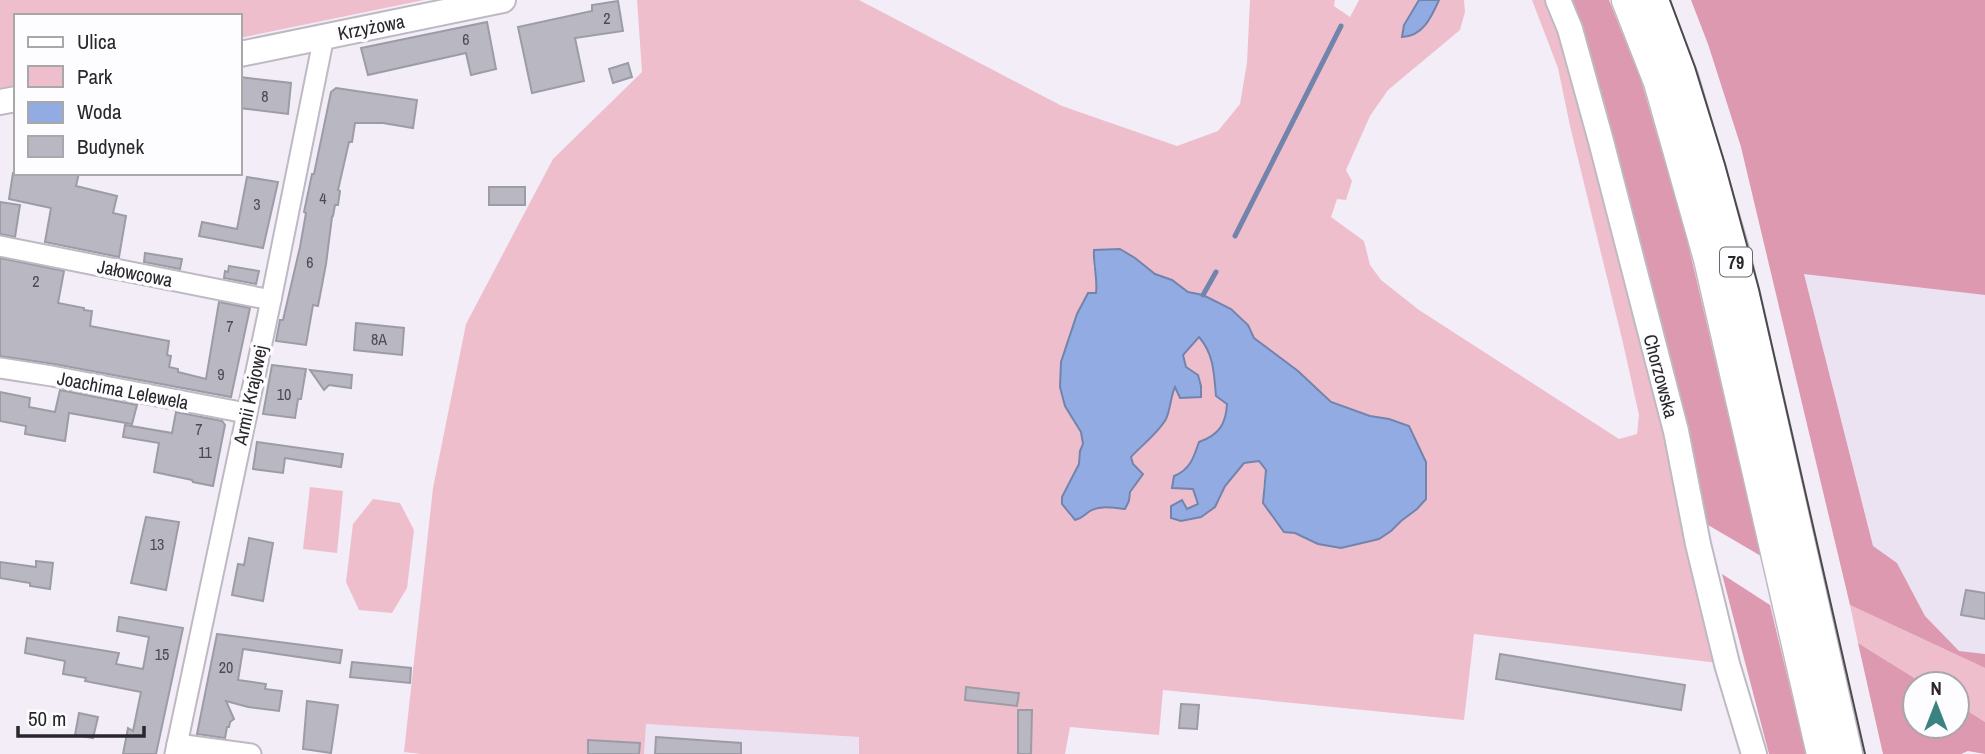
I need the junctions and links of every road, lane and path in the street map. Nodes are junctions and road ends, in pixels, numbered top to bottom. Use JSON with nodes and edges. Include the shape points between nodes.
{"nodes":[{"id":1,"x":503,"y":0,"type":"edge"},
{"id":2,"x":1558,"y":0,"type":"edge"},
{"id":3,"x":1629,"y":0,"type":"edge"},
{"id":4,"x":1652,"y":0,"type":"edge"},
{"id":5,"x":324,"y":37,"type":"junction"},
{"id":6,"x":242,"y":54,"type":"edge"},
{"id":7,"x":0,"y":246,"type":"edge"},
{"id":8,"x":271,"y":300,"type":"junction"},
{"id":9,"x":0,"y":368,"type":"edge"},
{"id":10,"x":246,"y":413,"type":"junction"},
{"id":11,"x":1813,"y":659,"type":"junction"},
{"id":12,"x":176,"y":749,"type":"edge"},
{"id":13,"x":251,"y":754,"type":"edge"},
{"id":14,"x":1754,"y":754,"type":"edge"},
{"id":15,"x":1823,"y":754,"type":"edge"},
{"id":16,"x":1846,"y":754,"type":"edge"}],
"edges":[{"from":1,"to":5,"type":"street","name":"Krzyżowa"},
{"from":2,"to":14,"type":"street","name":"Chorzowska","via":[[1601,141],[1676,431],[1727,664]]},
{"from":3,"to":11,"type":"main road","number":"79","via":[[1660,82],[1710,259],[1767,514]]},
{"from":4,"to":11,"type":"main road","number":"79","via":[[1682,78],[1734,254],[1796,531]]},
{"from":5,"to":6,"type":"street","name":"Krzyżowa"},
{"from":5,"to":8,"type":"street","name":"Armii Krajowej"},
{"from":7,"to":8,"type":"street","name":"Jałowcowa"},
{"from":8,"to":10,"type":"street","name":"Armii Krajowej"},
{"from":9,"to":10,"type":"street","name":"Joachima Lelewela"},
{"from":10,"to":12,"type":"street","name":"Armii Krajowej"},
{"from":11,"to":15,"type":"main road","number":"79"},
{"from":11,"to":16,"type":"main road","number":"79"},
{"from":12,"to":13,"type":"street"}]}
